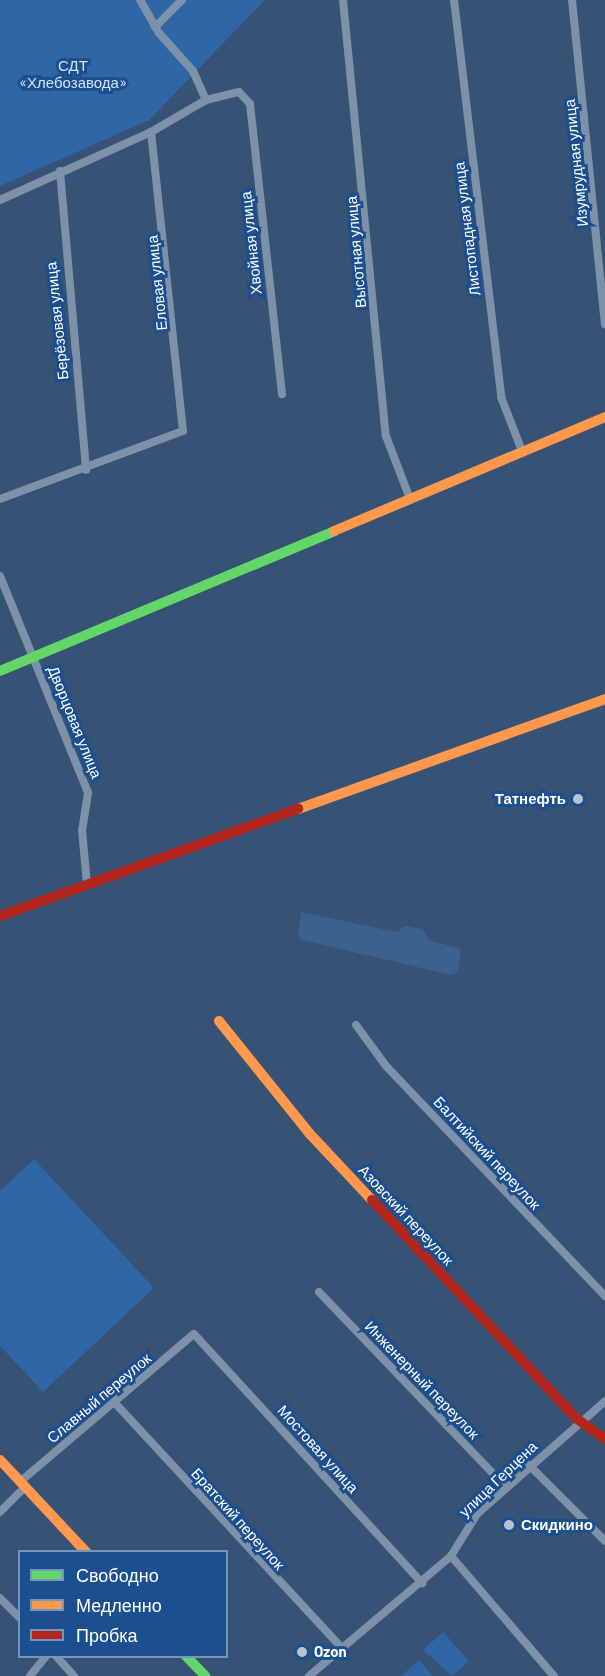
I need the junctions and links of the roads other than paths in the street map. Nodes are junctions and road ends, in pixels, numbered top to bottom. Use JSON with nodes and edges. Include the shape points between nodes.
{"nodes":[{"id":1,"x":140,"y":0,"type":"edge"},
{"id":2,"x":182,"y":0,"type":"edge"},
{"id":3,"x":343,"y":0,"type":"edge"},
{"id":4,"x":454,"y":0,"type":"edge"},
{"id":5,"x":572,"y":0,"type":"edge"},
{"id":6,"x":155,"y":27,"type":"junction"},
{"id":7,"x":206,"y":100,"type":"junction"},
{"id":8,"x":151,"y":132,"type":"junction"},
{"id":9,"x":60,"y":171,"type":"junction"},
{"id":10,"x":0,"y":200,"type":"edge"},
{"id":11,"x":605,"y":324,"type":"edge"},
{"id":12,"x":282,"y":394,"type":"dead end"},
{"id":13,"x":605,"y":417,"type":"edge"},
{"id":14,"x":522,"y":451,"type":"junction"},
{"id":15,"x":86,"y":470,"type":"junction"},
{"id":16,"x":410,"y":499,"type":"junction"},
{"id":17,"x":0,"y":500,"type":"edge"},
{"id":18,"x":0,"y":576,"type":"edge"},
{"id":19,"x":34,"y":656,"type":"junction"},
{"id":20,"x":0,"y":671,"type":"edge"},
{"id":21,"x":605,"y":699,"type":"edge"},
{"id":22,"x":87,"y":884,"type":"junction"},
{"id":23,"x":0,"y":916,"type":"edge"},
{"id":24,"x":219,"y":1021,"type":"dead end"},
{"id":25,"x":356,"y":1025,"type":"dead end"},
{"id":26,"x":319,"y":1292,"type":"dead end"},
{"id":27,"x":605,"y":1296,"type":"edge"},
{"id":28,"x":194,"y":1334,"type":"joint"},
{"id":29,"x":605,"y":1401,"type":"edge"},
{"id":30,"x":115,"y":1403,"type":"junction"},
{"id":31,"x":580,"y":1422,"type":"junction"},
{"id":32,"x":605,"y":1439,"type":"edge"},
{"id":33,"x":0,"y":1460,"type":"edge"},
{"id":34,"x":529,"y":1465,"type":"junction"},
{"id":35,"x":23,"y":1484,"type":"junction"},
{"id":36,"x":505,"y":1486,"type":"junction"},
{"id":37,"x":0,"y":1512,"type":"edge"},
{"id":38,"x":605,"y":1540,"type":"edge"},
{"id":39,"x":85,"y":1550,"type":"edge"},
{"id":40,"x":451,"y":1556,"type":"junction"},
{"id":41,"x":422,"y":1583,"type":"junction"},
{"id":42,"x":0,"y":1598,"type":"edge"},
{"id":43,"x":18,"y":1616,"type":"edge"},
{"id":44,"x":344,"y":1650,"type":"junction"},
{"id":45,"x":44,"y":1658,"type":"edge"},
{"id":46,"x":58,"y":1658,"type":"edge"},
{"id":47,"x":188,"y":1658,"type":"edge"},
{"id":48,"x":30,"y":1676,"type":"edge"},
{"id":49,"x":74,"y":1676,"type":"edge"},
{"id":50,"x":205,"y":1676,"type":"edge"},
{"id":51,"x":309,"y":1676,"type":"edge"},
{"id":52,"x":554,"y":1676,"type":"edge"}],
"edges":[{"from":1,"to":6,"type":"street"},
{"from":2,"to":6,"type":"street"},
{"from":3,"to":16,"type":"street","name":"Высотная улица","via":[[386,436]]},
{"from":4,"to":14,"type":"street","name":"Листопадная улица","via":[[501,398]]},
{"from":5,"to":11,"type":"street","name":"Изумрудная улица"},
{"from":6,"to":7,"type":"street","via":[[194,71]]},
{"from":7,"to":8,"type":"street"},
{"from":7,"to":12,"type":"street","name":"Хвойная улица","via":[[239,92],[250,104]]},
{"from":8,"to":9,"type":"street"},
{"from":8,"to":15,"type":"street","name":"Еловая улица","via":[[183,431]]},
{"from":9,"to":10,"type":"street"},
{"from":9,"to":15,"type":"street","name":"Берёзовая улица"},
{"from":13,"to":14,"type":"street"},
{"from":14,"to":16,"type":"street"},
{"from":15,"to":17,"type":"street"},
{"from":16,"to":19,"type":"street"},
{"from":18,"to":19,"type":"street","name":"Дворцовая улица"},
{"from":19,"to":20,"type":"street"},
{"from":19,"to":22,"type":"street","name":"Дворцовая улица","via":[[88,793],[82,841]]},
{"from":21,"to":22,"type":"street"},
{"from":22,"to":23,"type":"street"},
{"from":24,"to":31,"type":"street","name":"Азовский переулок","via":[[309,1133]]},
{"from":25,"to":27,"type":"street","name":"Балтийский переулок","via":[[386,1066]]},
{"from":26,"to":36,"type":"street","name":"Инженерный переулок"},
{"from":28,"to":30,"type":"street","name":"Славный переулок"},
{"from":28,"to":41,"type":"street","name":"Мостовая улица"},
{"from":29,"to":31,"type":"street","name":"улица Герцена"},
{"from":30,"to":35,"type":"street","name":"Славный переулок"},
{"from":30,"to":44,"type":"street","name":"Братский переулок"},
{"from":31,"to":32,"type":"street","name":"Азовский переулок"},
{"from":31,"to":34,"type":"street","name":"улица Герцена"},
{"from":33,"to":35,"type":"street"},
{"from":34,"to":36,"type":"street","name":"улица Герцена"},
{"from":34,"to":38,"type":"street"},
{"from":35,"to":37,"type":"street","name":"Славный переулок"},
{"from":35,"to":39,"type":"street"},
{"from":36,"to":40,"type":"street","name":"улица Герцена","via":[[477,1514]]},
{"from":40,"to":41,"type":"street","name":"улица Герцена"},
{"from":40,"to":52,"type":"street"},
{"from":41,"to":44,"type":"street","name":"улица Герцена"},
{"from":42,"to":43,"type":"street"},
{"from":44,"to":51,"type":"street","name":"улица Герцена"},
{"from":45,"to":48,"type":"street"},
{"from":46,"to":49,"type":"street"},
{"from":47,"to":50,"type":"street"}]}
